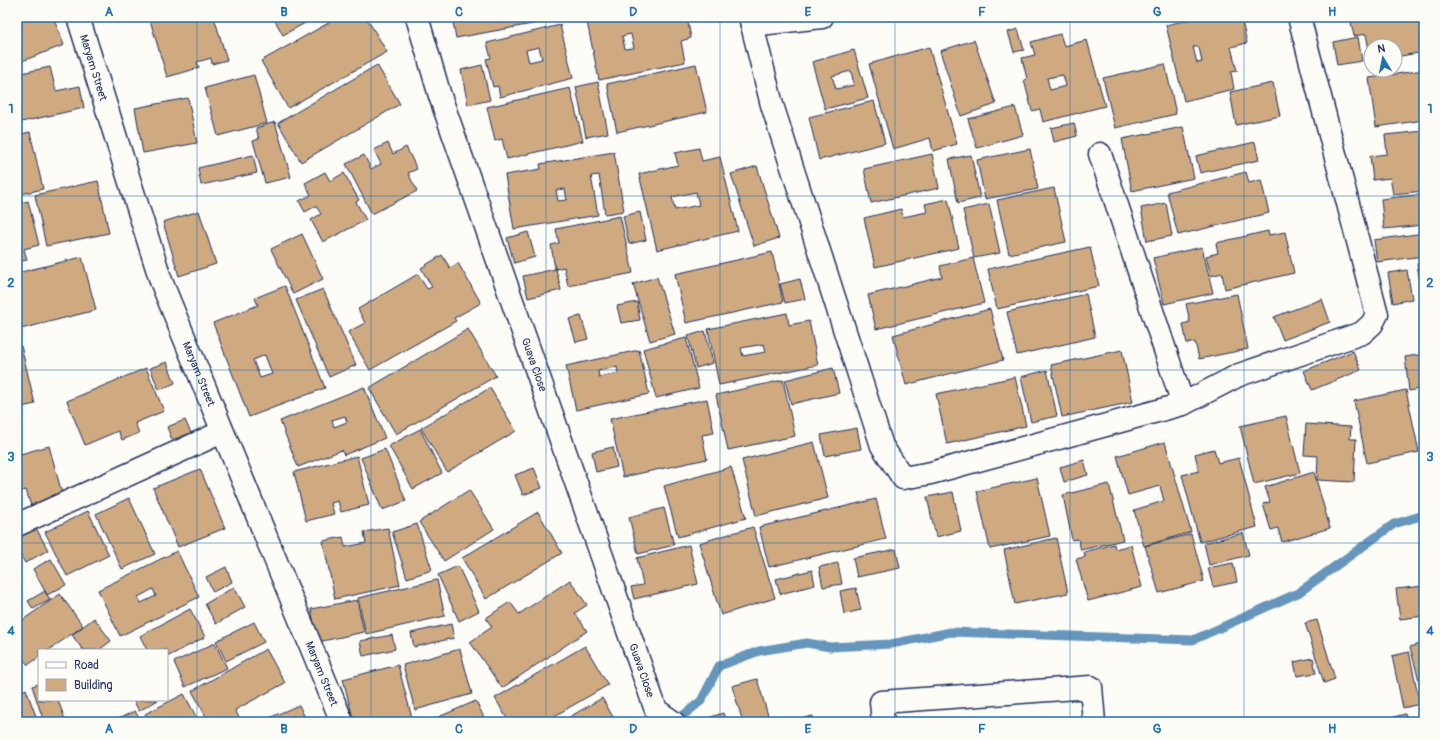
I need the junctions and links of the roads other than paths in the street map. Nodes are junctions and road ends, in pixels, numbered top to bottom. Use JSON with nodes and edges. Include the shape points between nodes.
{"nodes":[{"id":1,"x":78,"y":17,"type":"edge"},
{"id":2,"x":417,"y":17,"type":"edge"},
{"id":3,"x":822,"y":17,"type":"edge"},
{"id":4,"x":1299,"y":17,"type":"edge"},
{"id":5,"x":751,"y":21,"type":"edge"},
{"id":6,"x":1100,"y":154,"type":"dead end"},
{"id":7,"x":1182,"y":404,"type":"junction"},
{"id":8,"x":222,"y":432,"type":"junction"},
{"id":9,"x":17,"y":525,"type":"edge"},
{"id":10,"x":665,"y":716,"type":"edge"},
{"id":11,"x":342,"y":722,"type":"edge"},
{"id":12,"x":883,"y":722,"type":"edge"},
{"id":13,"x":1094,"y":722,"type":"edge"}],
"edges":[{"from":1,"to":8,"type":"street","name":"Maryam Street","via":[[161,282]]},
{"from":2,"to":10,"type":"street","name":"Guava Close","via":[[440,96]]},
{"from":3,"to":5,"type":"street"},
{"from":4,"to":7,"type":"street","via":[[1377,314],[1372,324],[1362,333],[1239,375]]},
{"from":5,"to":7,"type":"street","via":[[772,105],[882,446],[903,478],[931,474]]},
{"from":6,"to":7,"type":"street"},
{"from":8,"to":9,"type":"street"},
{"from":8,"to":11,"type":"street","name":"Maryam Street"},
{"from":12,"to":13,"type":"street","via":[[881,702],[1091,687]]}]}
